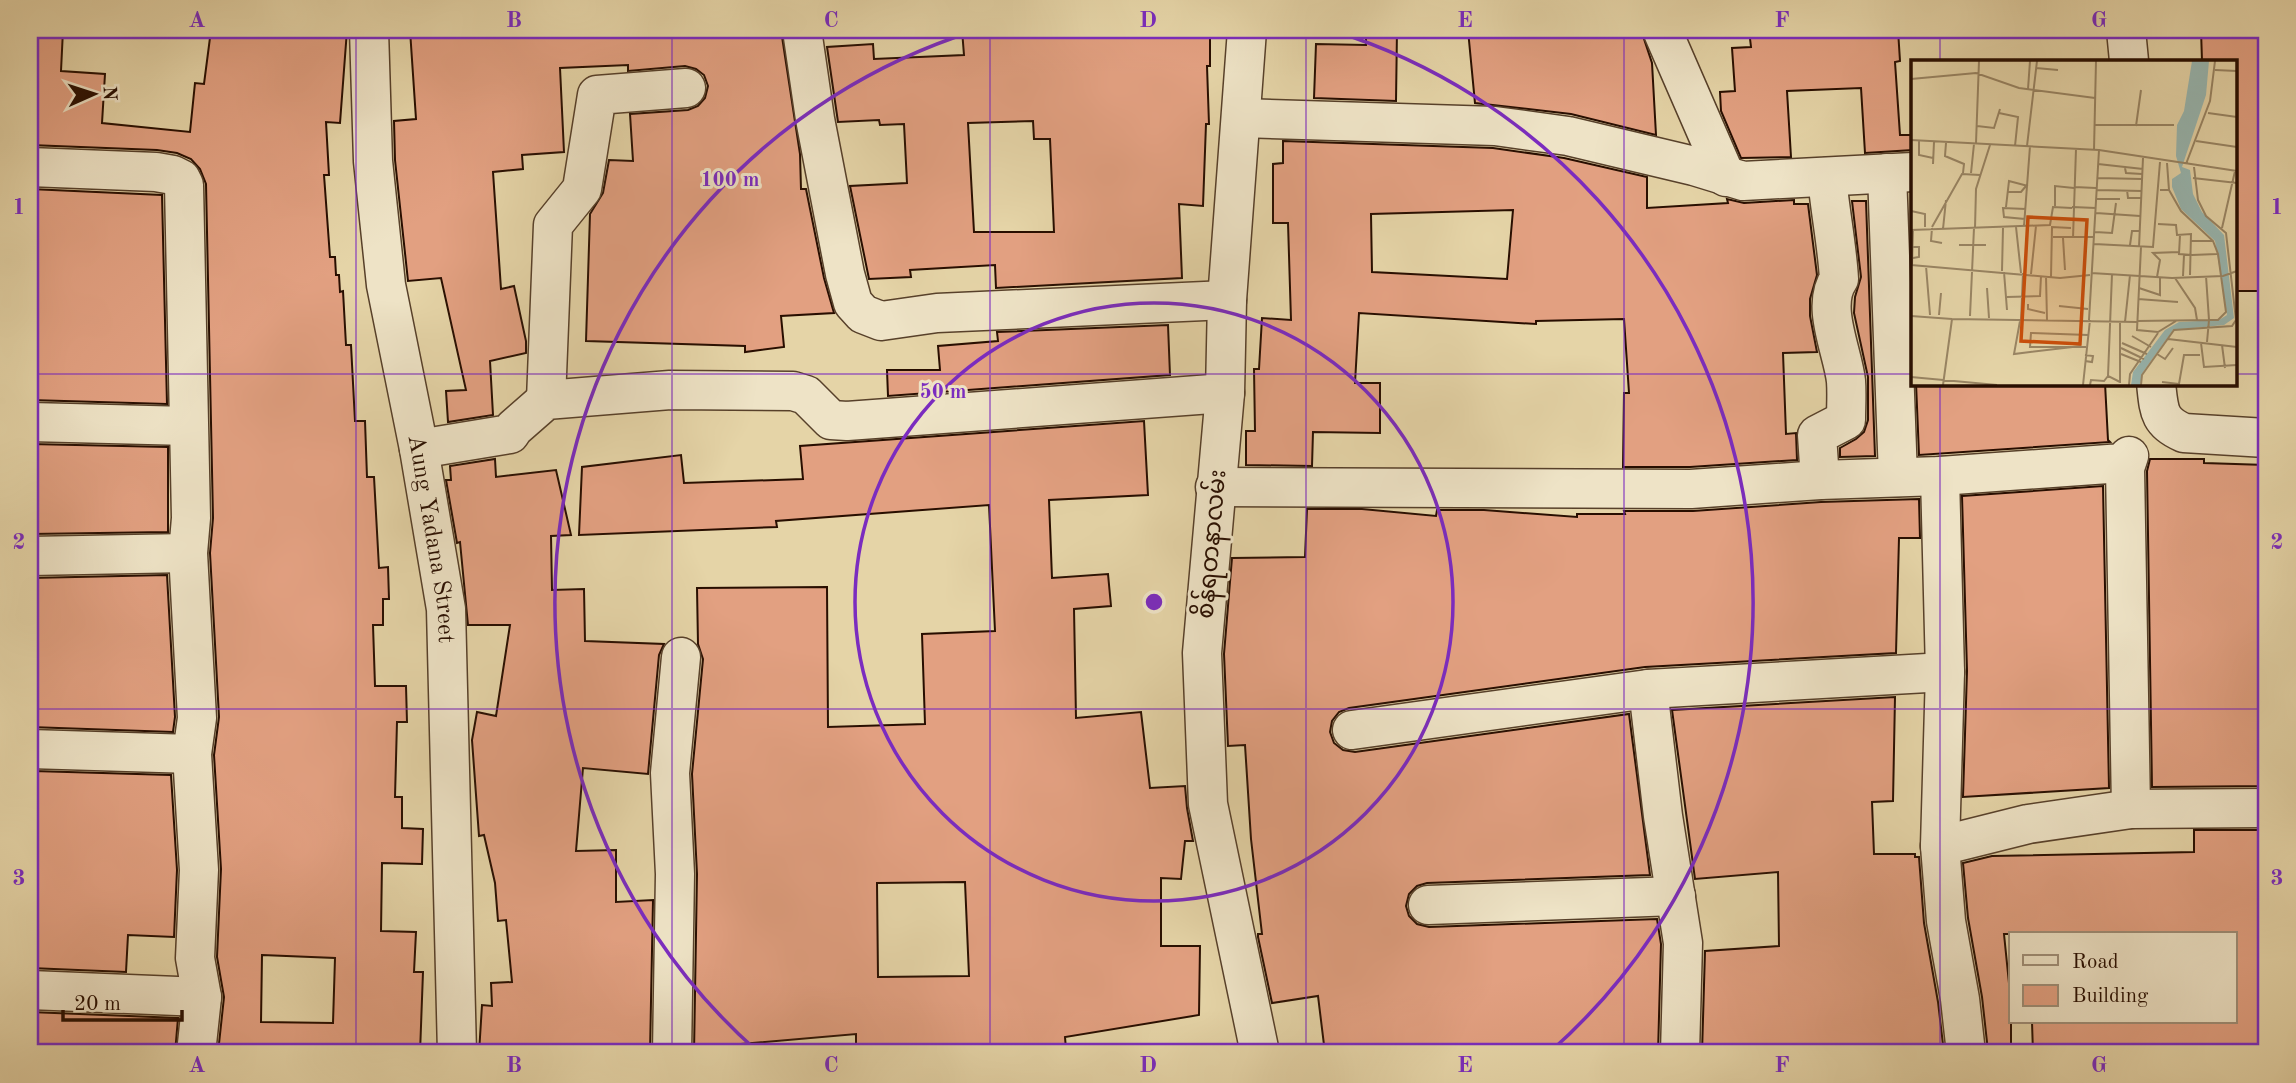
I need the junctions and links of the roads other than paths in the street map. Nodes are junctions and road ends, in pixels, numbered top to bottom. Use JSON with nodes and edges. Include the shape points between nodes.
{"nodes":[{"id":1,"x":369,"y":30,"type":"edge"},
{"id":2,"x":802,"y":30,"type":"edge"},
{"id":3,"x":1247,"y":30,"type":"edge"},
{"id":4,"x":1662,"y":30,"type":"edge"},
{"id":5,"x":2126,"y":30,"type":"edge"},
{"id":6,"x":2129,"y":60,"type":"edge"},
{"id":7,"x":686,"y":88,"type":"dead end"},
{"id":8,"x":1242,"y":118,"type":"junction"},
{"id":9,"x":30,"y":167,"type":"edge"},
{"id":10,"x":1900,"y":172,"type":"edge"},
{"id":11,"x":1726,"y":177,"type":"junction"},
{"id":12,"x":1827,"y":177,"type":"junction"},
{"id":13,"x":1227,"y":300,"type":"junction"},
{"id":14,"x":2156,"y":385,"type":"edge"},
{"id":15,"x":1225,"y":393,"type":"junction"},
{"id":16,"x":546,"y":400,"type":"junction"},
{"id":17,"x":30,"y":422,"type":"edge"},
{"id":18,"x":188,"y":426,"type":"junction"},
{"id":19,"x":2176,"y":430,"type":"junction"},
{"id":20,"x":2266,"y":438,"type":"edge"},
{"id":21,"x":419,"y":449,"type":"junction"},
{"id":22,"x":2129,"y":456,"type":"junction"},
{"id":23,"x":1940,"y":476,"type":"junction"},
{"id":24,"x":1898,"y":477,"type":"junction"},
{"id":25,"x":1820,"y":480,"type":"junction"},
{"id":26,"x":1215,"y":487,"type":"junction"},
{"id":27,"x":188,"y":553,"type":"junction"},
{"id":28,"x":30,"y":555,"type":"edge"},
{"id":29,"x":681,"y":657,"type":"dead end"},
{"id":30,"x":1945,"y":672,"type":"junction"},
{"id":31,"x":1648,"y":690,"type":"junction"},
{"id":32,"x":1352,"y":730,"type":"dead end"},
{"id":33,"x":30,"y":748,"type":"edge"},
{"id":34,"x":192,"y":754,"type":"junction"},
{"id":35,"x":2266,"y":808,"type":"edge"},
{"id":36,"x":2131,"y":809,"type":"junction"},
{"id":37,"x":1940,"y":846,"type":"junction"},
{"id":38,"x":1676,"y":896,"type":"junction"},
{"id":39,"x":1428,"y":905,"type":"dead end"},
{"id":40,"x":30,"y":990,"type":"edge"},
{"id":41,"x":202,"y":997,"type":"junction"},
{"id":42,"x":196,"y":1053,"type":"edge"},
{"id":43,"x":457,"y":1053,"type":"edge"},
{"id":44,"x":672,"y":1053,"type":"edge"},
{"id":45,"x":1260,"y":1053,"type":"edge"},
{"id":46,"x":1680,"y":1053,"type":"edge"},
{"id":47,"x":1966,"y":1053,"type":"edge"}],
"edges":[{"from":1,"to":21,"type":"street","name":"Aung Yadana Street","via":[[373,160],[386,285]]},
{"from":2,"to":13,"type":"street","via":[[845,275],[853,303],[863,314],[881,321],[937,313]]},
{"from":3,"to":8,"type":"street","name":"စိန်ရတနာလမ်း"},
{"from":4,"to":11,"type":"street"},
{"from":5,"to":6,"type":"street"},
{"from":7,"to":16,"type":"street","via":[[597,96],[582,189],[553,225]]},
{"from":8,"to":11,"type":"street","via":[[1507,128],[1568,136]]},
{"from":8,"to":13,"type":"street","name":"စိန်ရတနာလမ်း"},
{"from":9,"to":18,"type":"street","via":[[156,173],[181,179]]},
{"from":10,"to":12,"type":"street"},
{"from":10,"to":24,"type":"street"},
{"from":11,"to":12,"type":"street","via":[[1743,181]]},
{"from":12,"to":25,"type":"street","via":[[1839,279],[1833,288],[1832,316],[1846,380],[1846,420],[1817,435]]},
{"from":13,"to":15,"type":"street","name":"စိန်ရတနာလမ်း"},
{"from":14,"to":19,"type":"street","via":[[2162,420]]},
{"from":15,"to":16,"type":"street","via":[[847,421],[831,420],[806,396],[793,391],[670,390]]},
{"from":15,"to":26,"type":"street","name":"စိန်ရတနာလမ်း"},
{"from":16,"to":21,"type":"street","via":[[510,435]]},
{"from":17,"to":18,"type":"street"},
{"from":18,"to":27,"type":"street"},
{"from":19,"to":20,"type":"street"},
{"from":19,"to":22,"type":"street"},
{"from":21,"to":43,"type":"street","name":"Aung Yadana Street","via":[[446,609]]},
{"from":22,"to":23,"type":"street","via":[[2122,463]]},
{"from":22,"to":36,"type":"street","via":[[2125,468]]},
{"from":23,"to":24,"type":"street"},
{"from":23,"to":30,"type":"street"},
{"from":24,"to":25,"type":"street"},
{"from":25,"to":26,"type":"street","via":[[1691,489]]},
{"from":26,"to":45,"type":"street","name":"စိန်ရတနာလမ်း","via":[[1202,653],[1208,804]]},
{"from":27,"to":28,"type":"street"},
{"from":27,"to":34,"type":"street","via":[[197,718]]},
{"from":29,"to":44,"type":"street","via":[[670,773],[675,874]]},
{"from":30,"to":31,"type":"street"},
{"from":30,"to":37,"type":"street"},
{"from":31,"to":32,"type":"street"},
{"from":31,"to":38,"type":"street"},
{"from":33,"to":34,"type":"street"},
{"from":34,"to":41,"type":"street","via":[[199,870],[195,958]]},
{"from":35,"to":36,"type":"street"},
{"from":36,"to":37,"type":"street","via":[[2028,824]]},
{"from":37,"to":47,"type":"street"},
{"from":38,"to":39,"type":"street"},
{"from":38,"to":46,"type":"street","via":[[1683,943]]},
{"from":40,"to":41,"type":"street"},
{"from":41,"to":42,"type":"street"}]}
